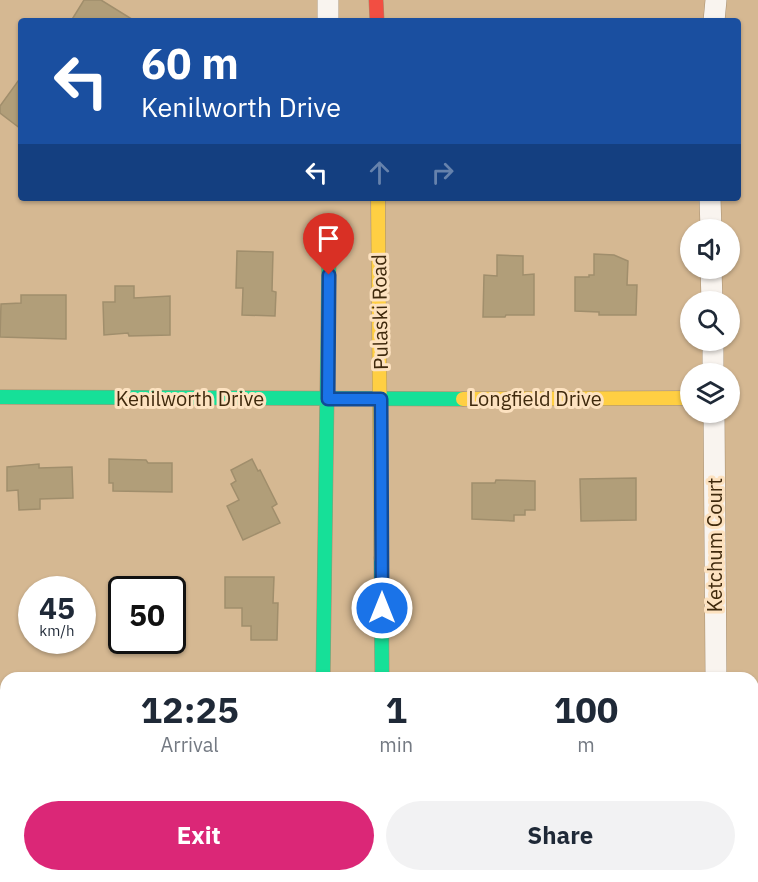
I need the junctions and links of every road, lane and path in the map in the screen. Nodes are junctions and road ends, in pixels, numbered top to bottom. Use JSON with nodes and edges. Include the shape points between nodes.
{"nodes":[{"id":1,"x":328,"y":0,"type":"edge"},
{"id":2,"x":376,"y":0,"type":"edge"},
{"id":3,"x":716,"y":0,"type":"edge"},
{"id":4,"x":328,"y":18,"type":"edge"},
{"id":5,"x":376,"y":18,"type":"edge"},
{"id":6,"x":714,"y":18,"type":"edge"},
{"id":7,"x":378,"y":201,"type":"edge"},
{"id":8,"x":710,"y":201,"type":"edge"},
{"id":9,"x":711,"y":219,"type":"edge"},
{"id":10,"x":329,"y":255,"type":"dead end"},
{"id":11,"x":0,"y":397,"type":"edge"},
{"id":12,"x":680,"y":398,"type":"edge"},
{"id":13,"x":328,"y":399,"type":"junction"},
{"id":14,"x":381,"y":399,"type":"junction"},
{"id":15,"x":714,"y":423,"type":"edge"},
{"id":16,"x":323,"y":672,"type":"edge"},
{"id":17,"x":382,"y":672,"type":"edge"},
{"id":18,"x":716,"y":672,"type":"edge"}],
"edges":[{"from":1,"to":4,"type":"street"},
{"from":2,"to":5,"type":"street"},
{"from":3,"to":6,"type":"street"},
{"from":7,"to":14,"type":"street","name":"Pulaski Road"},
{"from":8,"to":9,"type":"street"},
{"from":10,"to":13,"type":"street"},
{"from":11,"to":13,"type":"street","name":"Kenilworth Drive"},
{"from":12,"to":14,"type":"street","name":"Longfield Drive"},
{"from":13,"to":14,"type":"street","name":"Kenilworth Drive"},
{"from":13,"to":16,"type":"street"},
{"from":14,"to":17,"type":"street","name":"Pulaski Road"},
{"from":15,"to":18,"type":"street","name":"Ketchum Court"}]}
